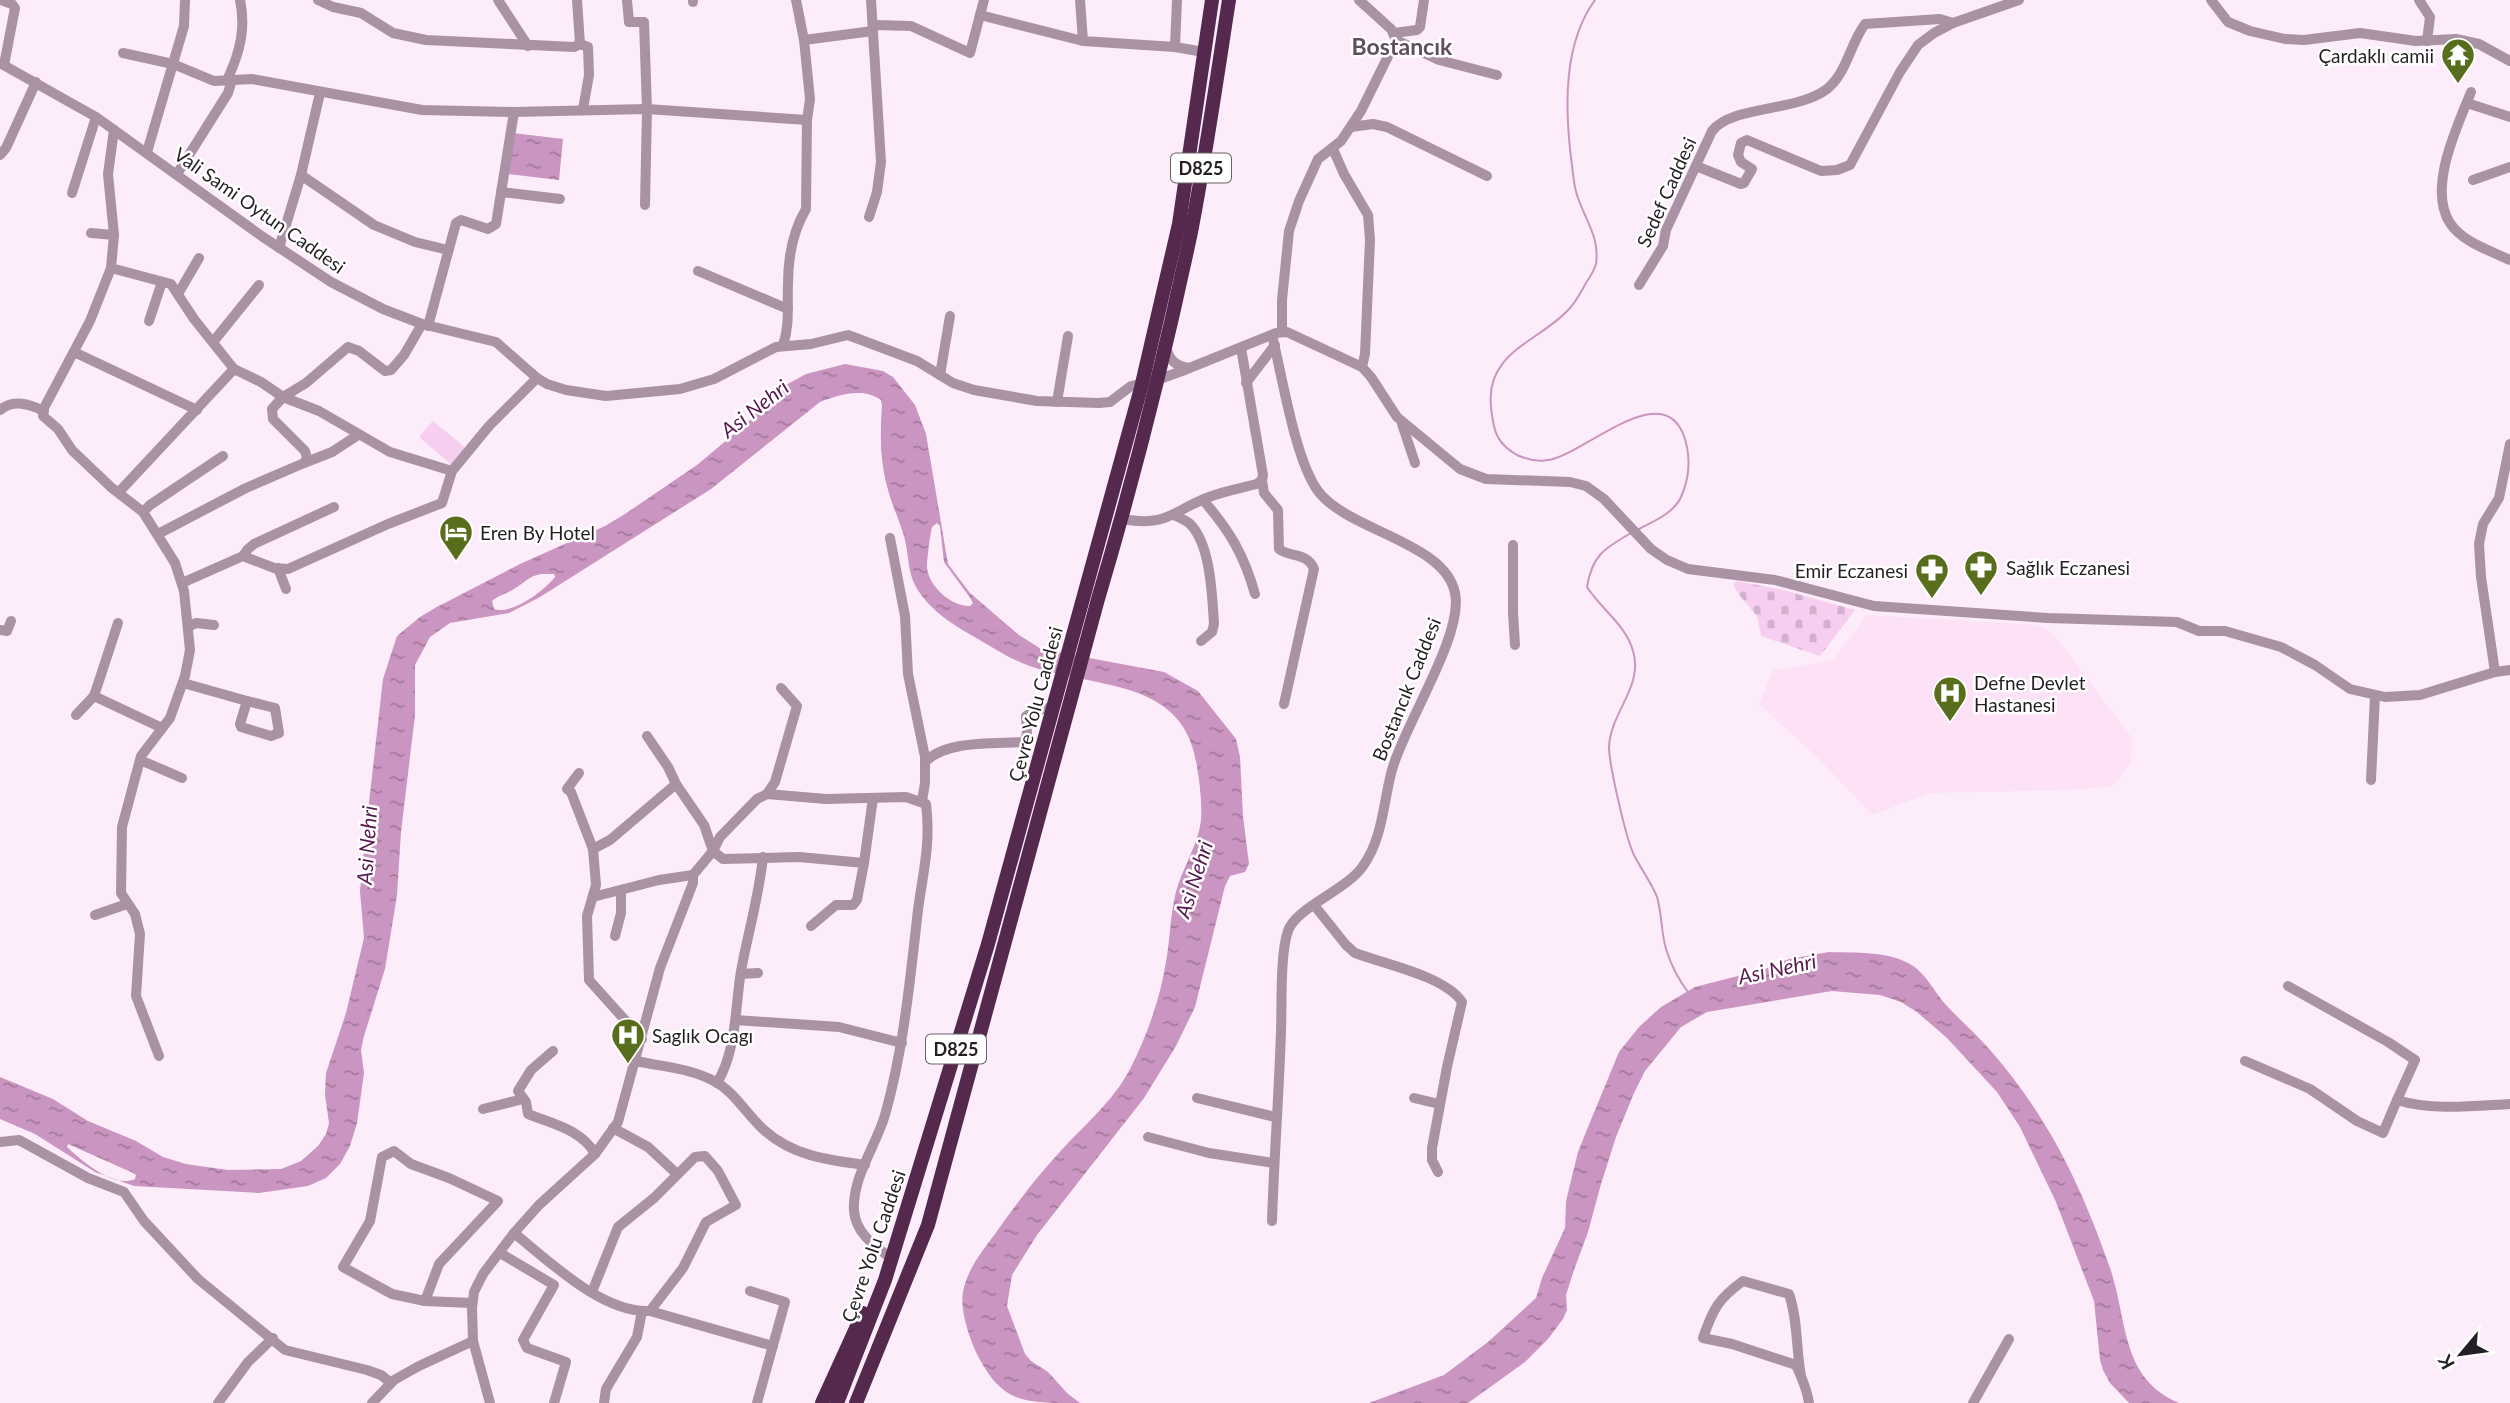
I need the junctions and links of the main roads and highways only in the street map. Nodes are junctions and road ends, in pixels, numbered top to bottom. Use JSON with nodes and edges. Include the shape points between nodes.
{"nodes":[{"id":1,"x":1212,"y":0,"type":"edge"},
{"id":2,"x":1229,"y":0,"type":"edge"},
{"id":3,"x":1150,"y":381,"type":"junction"},
{"id":4,"x":1092,"y":596,"type":"junction"},
{"id":5,"x":1065,"y":691,"type":"junction"},
{"id":6,"x":929,"y":1225,"type":"junction"},
{"id":7,"x":892,"y":1259,"type":"junction"},
{"id":8,"x":822,"y":1403,"type":"edge"},
{"id":9,"x":836,"y":1403,"type":"edge"},
{"id":10,"x":856,"y":1403,"type":"edge"},
{"id":11,"x":863,"y":1403,"type":"edge"}],
"edges":[{"from":1,"to":3,"type":"highway","name":"Çevre Yolu Caddesi","number":"D825","via":[[1179,225]]},
{"from":2,"to":3,"type":"highway","name":"Çevre Yolu Caddesi","number":"D825","via":[[1191,229],[1165,345]]},
{"from":3,"to":4,"type":"highway","name":"Çevre Yolu Caddesi","number":"D825"},
{"from":3,"to":4,"type":"highway","name":"Çevre Yolu Caddesi","number":"D825","via":[[1122,519]]},
{"from":4,"to":5,"type":"highway","name":"Çevre Yolu Caddesi","number":"D825"},
{"from":5,"to":6,"type":"highway","name":"Çevre Yolu Caddesi","number":"D825"},
{"from":5,"to":7,"type":"highway","name":"Çevre Yolu Caddesi","number":"D825","via":[[1055,707]]},
{"from":6,"to":10,"type":"highway","name":"Çevre Yolu Caddesi","number":"D825"},
{"from":6,"to":11,"type":"highway","via":[[912,1285]]},
{"from":7,"to":8,"type":"highway"},
{"from":7,"to":9,"type":"highway","name":"Çevre Yolu Caddesi","number":"D825"}]}
